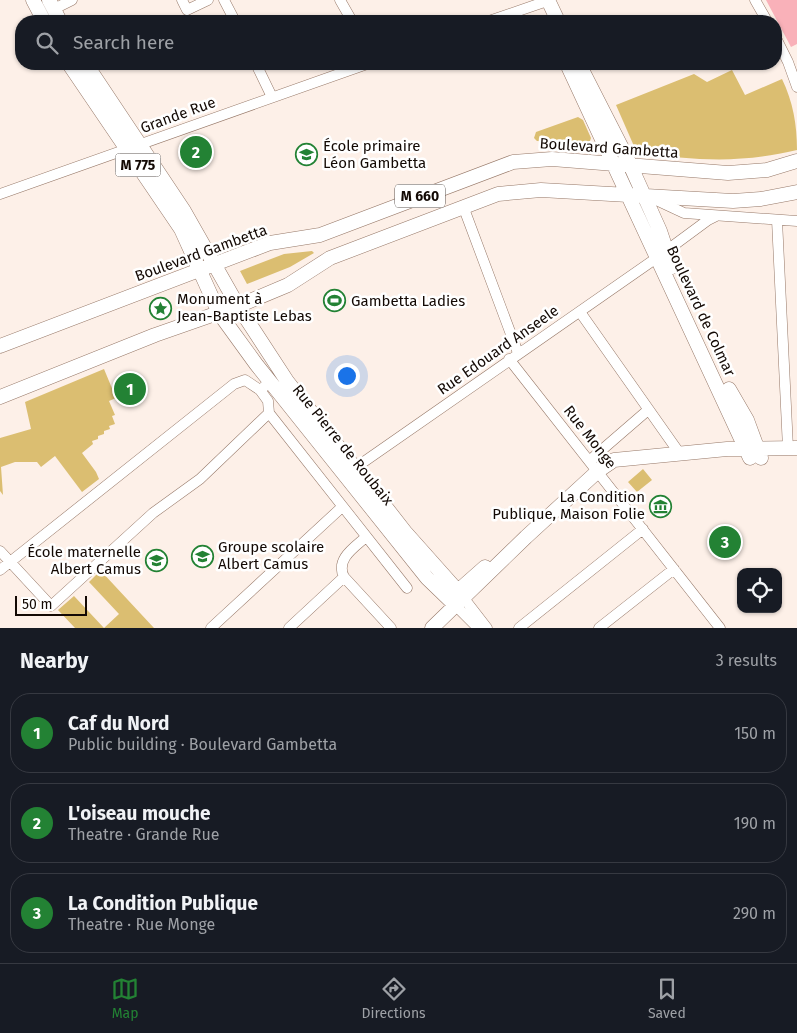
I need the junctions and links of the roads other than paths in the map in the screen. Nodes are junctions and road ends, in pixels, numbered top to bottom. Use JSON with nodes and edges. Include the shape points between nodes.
{"nodes":[{"id":1,"x":33,"y":0,"type":"edge"},
{"id":2,"x":72,"y":0,"type":"edge"},
{"id":3,"x":182,"y":0,"type":"edge"},
{"id":4,"x":208,"y":0,"type":"edge"},
{"id":5,"x":224,"y":0,"type":"edge"},
{"id":6,"x":340,"y":0,"type":"edge"},
{"id":7,"x":755,"y":0,"type":"edge"},
{"id":8,"x":544,"y":1,"type":"edge"},
{"id":9,"x":54,"y":10,"type":"edge"},
{"id":10,"x":41,"y":15,"type":"edge"},
{"id":11,"x":232,"y":15,"type":"edge"},
{"id":12,"x":349,"y":15,"type":"edge"},
{"id":13,"x":506,"y":15,"type":"edge"},
{"id":14,"x":547,"y":15,"type":"edge"},
{"id":15,"x":554,"y":15,"type":"edge"},
{"id":16,"x":764,"y":15,"type":"edge"},
{"id":17,"x":782,"y":50,"type":"edge"},
{"id":18,"x":74,"y":70,"type":"edge"},
{"id":19,"x":89,"y":70,"type":"edge"},
{"id":20,"x":259,"y":70,"type":"edge"},
{"id":21,"x":350,"y":70,"type":"edge"},
{"id":22,"x":570,"y":70,"type":"edge"},
{"id":23,"x":582,"y":70,"type":"edge"},
{"id":24,"x":797,"y":87,"type":"edge"},
{"id":25,"x":272,"y":97,"type":"junction"},
{"id":26,"x":134,"y":147,"type":"junction"},
{"id":27,"x":797,"y":162,"type":"edge"},
{"id":28,"x":614,"y":164,"type":"junction"},
{"id":29,"x":630,"y":166,"type":"junction"},
{"id":30,"x":738,"y":173,"type":"junction"},
{"id":31,"x":621,"y":180,"type":"junction"},
{"id":32,"x":636,"y":180,"type":"junction"},
{"id":33,"x":522,"y":190,"type":"junction"},
{"id":34,"x":797,"y":192,"type":"edge"},
{"id":35,"x":0,"y":194,"type":"edge"},
{"id":36,"x":628,"y":195,"type":"junction"},
{"id":37,"x":647,"y":196,"type":"junction"},
{"id":38,"x":463,"y":206,"type":"junction"},
{"id":39,"x":718,"y":216,"type":"junction"},
{"id":40,"x":777,"y":220,"type":"junction"},
{"id":41,"x":797,"y":221,"type":"edge"},
{"id":42,"x":662,"y":254,"type":"junction"},
{"id":43,"x":214,"y":265,"type":"junction"},
{"id":44,"x":199,"y":270,"type":"junction"},
{"id":45,"x":238,"y":306,"type":"junction"},
{"id":46,"x":580,"y":312,"type":"junction"},
{"id":47,"x":219,"y":313,"type":"junction"},
{"id":48,"x":0,"y":346,"type":"edge"},
{"id":49,"x":518,"y":353,"type":"junction"},
{"id":50,"x":509,"y":359,"type":"junction"},
{"id":51,"x":265,"y":386,"type":"junction"},
{"id":52,"x":0,"y":397,"type":"edge"},
{"id":53,"x":648,"y":410,"type":"junction"},
{"id":54,"x":270,"y":413,"type":"junction"},
{"id":55,"x":794,"y":451,"type":"edge"},
{"id":56,"x":754,"y":453,"type":"junction"},
{"id":57,"x":680,"y":454,"type":"junction"},
{"id":58,"x":594,"y":466,"type":"junction"},
{"id":59,"x":355,"y":468,"type":"junction"},
{"id":60,"x":342,"y":507,"type":"junction"},
{"id":61,"x":643,"y":529,"type":"junction"},
{"id":62,"x":366,"y":537,"type":"junction"},
{"id":63,"x":0,"y":551,"type":"edge"},
{"id":64,"x":10,"y":562,"type":"junction"},
{"id":65,"x":674,"y":569,"type":"junction"},
{"id":66,"x":0,"y":570,"type":"edge"},
{"id":67,"x":344,"y":577,"type":"junction"},
{"id":68,"x":407,"y":588,"type":"dead end"},
{"id":69,"x":456,"y":598,"type":"junction"},
{"id":70,"x":385,"y":626,"type":"edge"},
{"id":71,"x":211,"y":628,"type":"edge"},
{"id":72,"x":289,"y":628,"type":"edge"},
{"id":73,"x":423,"y":628,"type":"edge"},
{"id":74,"x":432,"y":628,"type":"edge"},
{"id":75,"x":478,"y":628,"type":"edge"},
{"id":76,"x":487,"y":628,"type":"edge"},
{"id":77,"x":519,"y":628,"type":"edge"},
{"id":78,"x":599,"y":628,"type":"edge"},
{"id":79,"x":720,"y":628,"type":"edge"}],
"edges":[{"from":1,"to":10,"type":"main road"},
{"from":2,"to":9,"type":"street"},
{"from":3,"to":4,"type":"street","via":[[187,10]]},
{"from":5,"to":11,"type":"street"},
{"from":6,"to":12,"type":"street"},
{"from":7,"to":16,"type":"street"},
{"from":8,"to":13,"type":"street"},
{"from":8,"to":14,"type":"main road"},
{"from":8,"to":15,"type":"main road"},
{"from":17,"to":24,"type":"street"},
{"from":18,"to":26,"type":"main road","number":"M 775"},
{"from":19,"to":26,"type":"main road","number":"M 775"},
{"from":20,"to":25,"type":"street"},
{"from":21,"to":25,"type":"street","name":"Grande Rue"},
{"from":22,"to":28,"type":"main road","name":"Boulevard de Colmar"},
{"from":23,"to":29,"type":"main road","name":"Boulevard de Colmar"},
{"from":25,"to":26,"type":"street","name":"Grande Rue"},
{"from":26,"to":35,"type":"street","name":"Grande Rue"},
{"from":26,"to":43,"type":"main road","number":"M 775","via":[[187,217]]},
{"from":26,"to":44,"type":"main road","number":"M 775","via":[[181,229]]},
{"from":27,"to":30,"type":"main road","name":"Boulevard Gambetta","number":"M 660"},
{"from":28,"to":29,"type":"main road","name":"Boulevard Gambetta","number":"M 660"},
{"from":28,"to":31,"type":"main road","name":"Boulevard de Colmar"},
{"from":28,"to":43,"type":"main road","name":"Boulevard Gambetta","number":"M 660","via":[[552,159],[513,162],[320,235],[274,242]]},
{"from":29,"to":30,"type":"main road","name":"Boulevard Gambetta","number":"M 660"},
{"from":29,"to":31,"type":"main road","via":[[628,176]]},
{"from":29,"to":32,"type":"main road","name":"Boulevard de Colmar"},
{"from":30,"to":32,"type":"main road","via":[[710,178],[659,174]]},
{"from":31,"to":33,"type":"main road","via":[[602,186],[550,184]]},
{"from":31,"to":36,"type":"main road","name":"Boulevard de Colmar"},
{"from":32,"to":36,"type":"main road"},
{"from":32,"to":37,"type":"main road","name":"Boulevard de Colmar"},
{"from":33,"to":36,"type":"main road","number":"M 660"},
{"from":33,"to":38,"type":"main road","number":"M 660"},
{"from":34,"to":37,"type":"main road","number":"M 660","via":[[743,200]]},
{"from":36,"to":37,"type":"main road","number":"M 660"},
{"from":36,"to":42,"type":"main road","name":"Boulevard de Colmar"},
{"from":37,"to":39,"type":"street","via":[[681,212]]},
{"from":37,"to":42,"type":"main road","name":"Boulevard de Colmar","via":[[660,231]]},
{"from":38,"to":45,"type":"main road","number":"M 660","via":[[330,258],[288,285]]},
{"from":38,"to":49,"type":"street"},
{"from":39,"to":40,"type":"street"},
{"from":39,"to":42,"type":"street"},
{"from":40,"to":41,"type":"street"},
{"from":40,"to":55,"type":"street"},
{"from":42,"to":46,"type":"street","name":"Rue Edouard Anseele"},
{"from":42,"to":56,"type":"main road","name":"Boulevard de Colmar","via":[[744,414]]},
{"from":43,"to":44,"type":"main road","name":"Boulevard Gambetta","number":"M 660"},
{"from":43,"to":45,"type":"main road","name":"Rue Pierre de Roubaix"},
{"from":44,"to":47,"type":"main road","name":"Rue Pierre de Roubaix"},
{"from":44,"to":48,"type":"main road","name":"Boulevard Gambetta","number":"M 660"},
{"from":45,"to":47,"type":"main road","number":"M 660"},
{"from":45,"to":59,"type":"main road","name":"Rue Pierre de Roubaix","via":[[287,381]]},
{"from":46,"to":49,"type":"street","name":"Rue Edouard Anseele"},
{"from":46,"to":53,"type":"street"},
{"from":47,"to":51,"type":"main road","name":"Rue Pierre de Roubaix"},
{"from":47,"to":52,"type":"main road","number":"M 660"},
{"from":49,"to":50,"type":"street","name":"Rue Edouard Anseele"},
{"from":50,"to":58,"type":"street","name":"Rue Monge"},
{"from":50,"to":59,"type":"street","name":"Rue Edouard Anseele"},
{"from":51,"to":54,"type":"street"},
{"from":51,"to":64,"type":"street","via":[[245,380],[234,384]]},
{"from":51,"to":69,"type":"main road","name":"Rue Pierre de Roubaix","via":[[427,578]]},
{"from":53,"to":57,"type":"street"},
{"from":53,"to":58,"type":"street"},
{"from":54,"to":60,"type":"street"},
{"from":54,"to":64,"type":"street","via":[[200,479],[153,513],[51,606]]},
{"from":55,"to":56,"type":"main road"},
{"from":56,"to":57,"type":"main road","via":[[715,459]]},
{"from":57,"to":58,"type":"main road","via":[[619,458]]},
{"from":58,"to":61,"type":"street","name":"Rue Monge"},
{"from":58,"to":69,"type":"main road","via":[[526,537]]},
{"from":59,"to":69,"type":"main road","name":"Rue Pierre de Roubaix"},
{"from":60,"to":62,"type":"street"},
{"from":60,"to":71,"type":"street"},
{"from":61,"to":65,"type":"street","name":"Rue Monge"},
{"from":61,"to":77,"type":"street"},
{"from":62,"to":67,"type":"street","via":[[345,557]]},
{"from":62,"to":68,"type":"street"},
{"from":63,"to":64,"type":"street"},
{"from":64,"to":66,"type":"street"},
{"from":65,"to":78,"type":"street"},
{"from":65,"to":79,"type":"street","name":"Rue Monge"},
{"from":67,"to":70,"type":"street"},
{"from":67,"to":72,"type":"street"},
{"from":69,"to":73,"type":"main road"},
{"from":69,"to":74,"type":"main road"},
{"from":69,"to":75,"type":"street","name":"Rue Pierre de Roubaix"},
{"from":69,"to":76,"type":"street","name":"Rue Pierre de Roubaix"}]}
